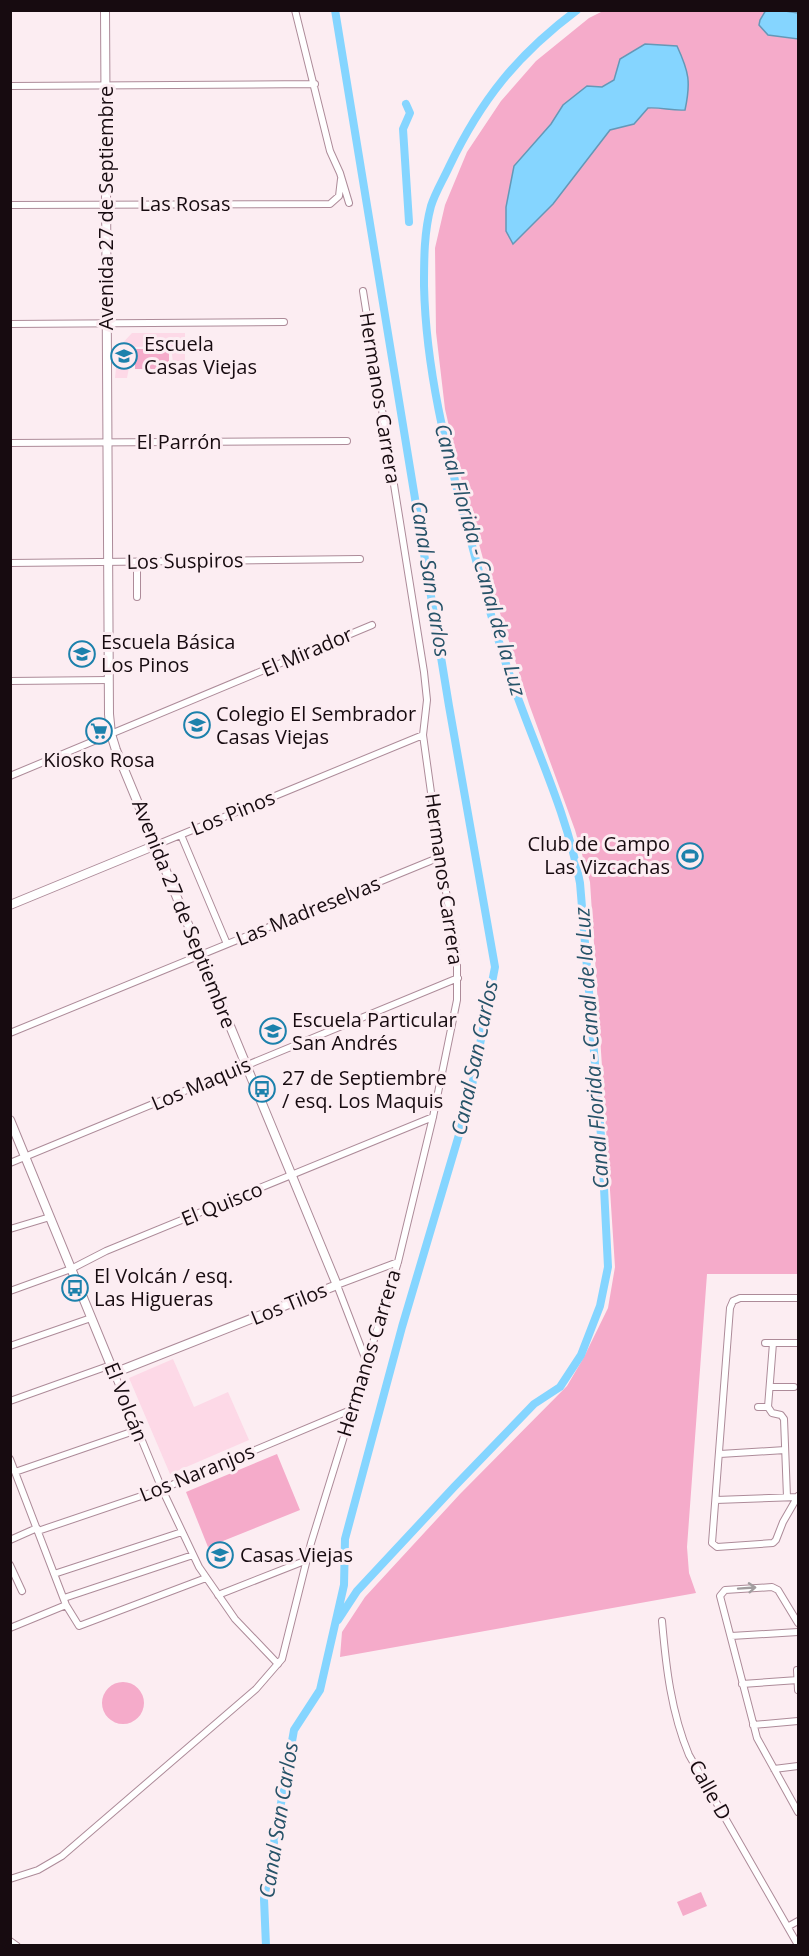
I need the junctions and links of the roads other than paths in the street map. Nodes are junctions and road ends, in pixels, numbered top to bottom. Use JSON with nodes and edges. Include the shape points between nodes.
{"nodes":[{"id":1,"x":105,"y":10,"type":"edge"},
{"id":2,"x":295,"y":10,"type":"edge"},
{"id":3,"x":315,"y":84,"type":"junction"},
{"id":4,"x":105,"y":85,"type":"junction"},
{"id":5,"x":10,"y":86,"type":"edge"},
{"id":6,"x":341,"y":179,"type":"junction"},
{"id":7,"x":349,"y":203,"type":"dead end"},
{"id":8,"x":106,"y":204,"type":"junction"},
{"id":9,"x":10,"y":205,"type":"edge"},
{"id":10,"x":363,"y":291,"type":"dead end"},
{"id":11,"x":284,"y":321,"type":"dead end"},
{"id":12,"x":106,"y":323,"type":"junction"},
{"id":13,"x":10,"y":324,"type":"edge"},
{"id":14,"x":347,"y":441,"type":"dead end"},
{"id":15,"x":10,"y":443,"type":"edge"},
{"id":16,"x":107,"y":443,"type":"junction"},
{"id":17,"x":360,"y":559,"type":"dead end"},
{"id":18,"x":108,"y":562,"type":"junction"},
{"id":19,"x":137,"y":562,"type":"junction"},
{"id":20,"x":10,"y":563,"type":"edge"},
{"id":21,"x":136,"y":597,"type":"dead end"},
{"id":22,"x":372,"y":626,"type":"dead end"},
{"id":23,"x":109,"y":680,"type":"junction"},
{"id":24,"x":10,"y":681,"type":"edge"},
{"id":25,"x":111,"y":734,"type":"junction"},
{"id":26,"x":423,"y":735,"type":"junction"},
{"id":27,"x":10,"y":776,"type":"edge"},
{"id":28,"x":181,"y":835,"type":"junction"},
{"id":29,"x":156,"y":845,"type":"junction"},
{"id":30,"x":440,"y":857,"type":"junction"},
{"id":31,"x":10,"y":905,"type":"edge"},
{"id":32,"x":228,"y":944,"type":"junction"},
{"id":33,"x":201,"y":955,"type":"junction"},
{"id":34,"x":458,"y":978,"type":"junction"},
{"id":35,"x":10,"y":1034,"type":"edge"},
{"id":36,"x":246,"y":1064,"type":"junction"},
{"id":37,"x":433,"y":1117,"type":"junction"},
{"id":38,"x":10,"y":1120,"type":"edge"},
{"id":39,"x":26,"y":1158,"type":"junction"},
{"id":40,"x":10,"y":1163,"type":"edge"},
{"id":41,"x":292,"y":1175,"type":"junction"},
{"id":42,"x":50,"y":1217,"type":"junction"},
{"id":43,"x":10,"y":1229,"type":"edge"},
{"id":44,"x":398,"y":1262,"type":"junction"},
{"id":45,"x":71,"y":1269,"type":"junction"},
{"id":46,"x":337,"y":1285,"type":"junction"},
{"id":47,"x":10,"y":1291,"type":"edge"},
{"id":48,"x":798,"y":1298,"type":"edge"},
{"id":49,"x":91,"y":1318,"type":"junction"},
{"id":50,"x":765,"y":1343,"type":"dead end"},
{"id":51,"x":773,"y":1343,"type":"junction"},
{"id":52,"x":798,"y":1343,"type":"edge"},
{"id":53,"x":10,"y":1346,"type":"edge"},
{"id":54,"x":368,"y":1364,"type":"junction"},
{"id":55,"x":112,"y":1369,"type":"junction"},
{"id":56,"x":770,"y":1387,"type":"junction"},
{"id":57,"x":794,"y":1387,"type":"dead end"},
{"id":58,"x":10,"y":1401,"type":"edge"},
{"id":59,"x":758,"y":1407,"type":"dead end"},
{"id":60,"x":768,"y":1407,"type":"junction"},
{"id":61,"x":353,"y":1408,"type":"junction"},
{"id":62,"x":137,"y":1430,"type":"junction"},
{"id":63,"x":785,"y":1450,"type":"junction"},
{"id":64,"x":720,"y":1454,"type":"junction"},
{"id":65,"x":10,"y":1459,"type":"edge"},
{"id":66,"x":15,"y":1472,"type":"junction"},
{"id":67,"x":162,"y":1489,"type":"junction"},
{"id":68,"x":798,"y":1496,"type":"edge"},
{"id":69,"x":787,"y":1497,"type":"junction"},
{"id":70,"x":716,"y":1500,"type":"junction"},
{"id":71,"x":38,"y":1530,"type":"junction"},
{"id":72,"x":182,"y":1532,"type":"junction"},
{"id":73,"x":10,"y":1540,"type":"edge"},
{"id":74,"x":193,"y":1555,"type":"junction"},
{"id":75,"x":307,"y":1560,"type":"junction"},
{"id":76,"x":10,"y":1565,"type":"edge"},
{"id":77,"x":54,"y":1574,"type":"junction"},
{"id":78,"x":206,"y":1578,"type":"junction"},
{"id":79,"x":10,"y":1590,"type":"edge"},
{"id":80,"x":218,"y":1595,"type":"junction"},
{"id":81,"x":65,"y":1601,"type":"junction"},
{"id":82,"x":662,"y":1621,"type":"dead end"},
{"id":83,"x":798,"y":1623,"type":"edge"},
{"id":84,"x":10,"y":1628,"type":"edge"},
{"id":85,"x":798,"y":1632,"type":"edge"},
{"id":86,"x":731,"y":1636,"type":"junction"},
{"id":87,"x":278,"y":1664,"type":"junction"},
{"id":88,"x":797,"y":1670,"type":"dead end"},
{"id":89,"x":798,"y":1680,"type":"edge"},
{"id":90,"x":742,"y":1684,"type":"junction"},
{"id":91,"x":798,"y":1690,"type":"edge"},
{"id":92,"x":798,"y":1721,"type":"edge"},
{"id":93,"x":753,"y":1725,"type":"junction"},
{"id":94,"x":798,"y":1766,"type":"edge"},
{"id":95,"x":774,"y":1769,"type":"junction"},
{"id":96,"x":798,"y":1812,"type":"edge"},
{"id":97,"x":10,"y":1879,"type":"edge"},
{"id":98,"x":798,"y":1921,"type":"edge"},
{"id":99,"x":789,"y":1926,"type":"junction"},
{"id":100,"x":10,"y":1941,"type":"edge"},
{"id":101,"x":798,"y":1945,"type":"edge"},
{"id":102,"x":17,"y":1946,"type":"edge"}],
"edges":[{"from":1,"to":4,"type":"street","name":"Avenida 27 de Septiembre"},
{"from":2,"to":3,"type":"street"},
{"from":3,"to":4,"type":"street"},
{"from":3,"to":6,"type":"street","via":[[330,152]]},
{"from":4,"to":5,"type":"street"},
{"from":4,"to":8,"type":"street","name":"Avenida 27 de Septiembre"},
{"from":6,"to":7,"type":"street"},
{"from":6,"to":8,"type":"street","name":"Las Rosas","via":[[339,196],[330,204]]},
{"from":8,"to":9,"type":"street","name":"Las Rosas"},
{"from":8,"to":12,"type":"street","name":"Avenida 27 de Septiembre"},
{"from":10,"to":26,"type":"street","name":"Hermanos Carrera","via":[[426,685]]},
{"from":11,"to":12,"type":"street"},
{"from":12,"to":13,"type":"street"},
{"from":12,"to":16,"type":"street","name":"Avenida 27 de Septiembre"},
{"from":14,"to":16,"type":"street","name":"El Parrón"},
{"from":15,"to":16,"type":"street","name":"El Parrón"},
{"from":16,"to":18,"type":"street","name":"Avenida 27 de Septiembre"},
{"from":17,"to":19,"type":"street","name":"Los Suspiros"},
{"from":18,"to":19,"type":"street","name":"Los Suspiros"},
{"from":18,"to":20,"type":"street","name":"Los Suspiros"},
{"from":18,"to":23,"type":"street","name":"Avenida 27 de Septiembre"},
{"from":19,"to":21,"type":"street"},
{"from":22,"to":25,"type":"street","name":"El Mirador"},
{"from":23,"to":24,"type":"street"},
{"from":23,"to":25,"type":"street","name":"Avenida 27 de Septiembre"},
{"from":25,"to":27,"type":"street","name":"El Mirador"},
{"from":25,"to":29,"type":"street","name":"Avenida 27 de Septiembre"},
{"from":26,"to":28,"type":"street","name":"Los Pinos"},
{"from":26,"to":30,"type":"street","name":"Hermanos Carrera"},
{"from":28,"to":29,"type":"street","name":"Los Pinos"},
{"from":28,"to":32,"type":"street"},
{"from":29,"to":31,"type":"street","name":"Los Pinos"},
{"from":29,"to":33,"type":"street","name":"Avenida 27 de Septiembre"},
{"from":30,"to":32,"type":"street","name":"Las Madreselvas"},
{"from":30,"to":34,"type":"street","name":"Hermanos Carrera"},
{"from":32,"to":33,"type":"street","name":"Las Madreselvas"},
{"from":33,"to":35,"type":"street","name":"Las Madreselvas"},
{"from":33,"to":36,"type":"street","name":"Avenida 27 de Septiembre"},
{"from":34,"to":36,"type":"street","name":"Los Maquis"},
{"from":34,"to":37,"type":"street","name":"Hermanos Carrera"},
{"from":36,"to":39,"type":"street","name":"Los Maquis"},
{"from":36,"to":41,"type":"street","name":"Avenida 27 de Septiembre"},
{"from":37,"to":41,"type":"street","name":"El Quisco"},
{"from":37,"to":44,"type":"street","name":"Hermanos Carrera"},
{"from":38,"to":39,"type":"street","name":"El Volcán"},
{"from":39,"to":40,"type":"street","name":"Los Maquis"},
{"from":39,"to":42,"type":"street","name":"El Volcán"},
{"from":41,"to":45,"type":"street","name":"El Quisco"},
{"from":41,"to":46,"type":"street","name":"Avenida 27 de Septiembre"},
{"from":42,"to":43,"type":"street"},
{"from":42,"to":45,"type":"street","name":"El Volcán"},
{"from":44,"to":46,"type":"street","name":"Los Tilos"},
{"from":44,"to":54,"type":"street","name":"Hermanos Carrera"},
{"from":45,"to":47,"type":"street","name":"El Quisco"},
{"from":45,"to":49,"type":"street","name":"El Volcán"},
{"from":46,"to":54,"type":"street","name":"Avenida 27 de Septiembre"},
{"from":46,"to":55,"type":"street","name":"Los Tilos"},
{"from":48,"to":64,"type":"street","via":[[733,1300]]},
{"from":49,"to":53,"type":"street"},
{"from":49,"to":55,"type":"street","name":"El Volcán"},
{"from":50,"to":51,"type":"street"},
{"from":51,"to":52,"type":"street"},
{"from":51,"to":56,"type":"street"},
{"from":54,"to":61,"type":"street","name":"Hermanos Carrera"},
{"from":55,"to":58,"type":"street","name":"Los Tilos"},
{"from":55,"to":62,"type":"street","name":"El Volcán"},
{"from":56,"to":57,"type":"street"},
{"from":56,"to":60,"type":"street"},
{"from":59,"to":60,"type":"street"},
{"from":60,"to":63,"type":"street","via":[[784,1419]]},
{"from":61,"to":67,"type":"street","name":"Los Naranjos"},
{"from":61,"to":75,"type":"street","name":"Hermanos Carrera"},
{"from":62,"to":66,"type":"street"},
{"from":62,"to":67,"type":"street","name":"El Volcán"},
{"from":63,"to":64,"type":"street"},
{"from":63,"to":69,"type":"street"},
{"from":64,"to":70,"type":"street"},
{"from":65,"to":66,"type":"street"},
{"from":66,"to":71,"type":"street"},
{"from":67,"to":71,"type":"street","name":"Los Naranjos"},
{"from":67,"to":72,"type":"street","name":"El Volcán"},
{"from":68,"to":69,"type":"street"},
{"from":68,"to":70,"type":"street","via":[[771,1544],[712,1543]]},
{"from":69,"to":70,"type":"street"},
{"from":71,"to":73,"type":"street","name":"Los Naranjos"},
{"from":71,"to":77,"type":"street"},
{"from":72,"to":74,"type":"street","name":"El Volcán"},
{"from":72,"to":77,"type":"street"},
{"from":74,"to":78,"type":"street","name":"El Volcán"},
{"from":74,"to":81,"type":"street"},
{"from":75,"to":80,"type":"street"},
{"from":75,"to":87,"type":"street","name":"Hermanos Carrera"},
{"from":76,"to":79,"type":"street","via":[[21,1589]]},
{"from":77,"to":81,"type":"street"},
{"from":78,"to":80,"type":"street","name":"El Volcán"},
{"from":78,"to":81,"type":"street","via":[[79,1626]]},
{"from":80,"to":87,"type":"street","name":"El Volcán"},
{"from":81,"to":84,"type":"street"},
{"from":82,"to":99,"type":"street","name":"Calle D","via":[[668,1681],[685,1744]]},
{"from":86,"to":83,"type":"street","one_way":true,"via":[[720,1600],[725,1590],[775,1588]]},
{"from":85,"to":86,"type":"street"},
{"from":86,"to":90,"type":"street"},
{"from":87,"to":97,"type":"street","via":[[256,1689],[62,1856],[38,1870]]},
{"from":88,"to":89,"type":"street"},
{"from":89,"to":90,"type":"street"},
{"from":89,"to":91,"type":"street"},
{"from":90,"to":93,"type":"street"},
{"from":92,"to":93,"type":"street"},
{"from":93,"to":95,"type":"street"},
{"from":94,"to":95,"type":"street"},
{"from":95,"to":96,"type":"street"},
{"from":98,"to":99,"type":"street"},
{"from":99,"to":101,"type":"street","name":"Calle D"},
{"from":100,"to":102,"type":"street"}]}
